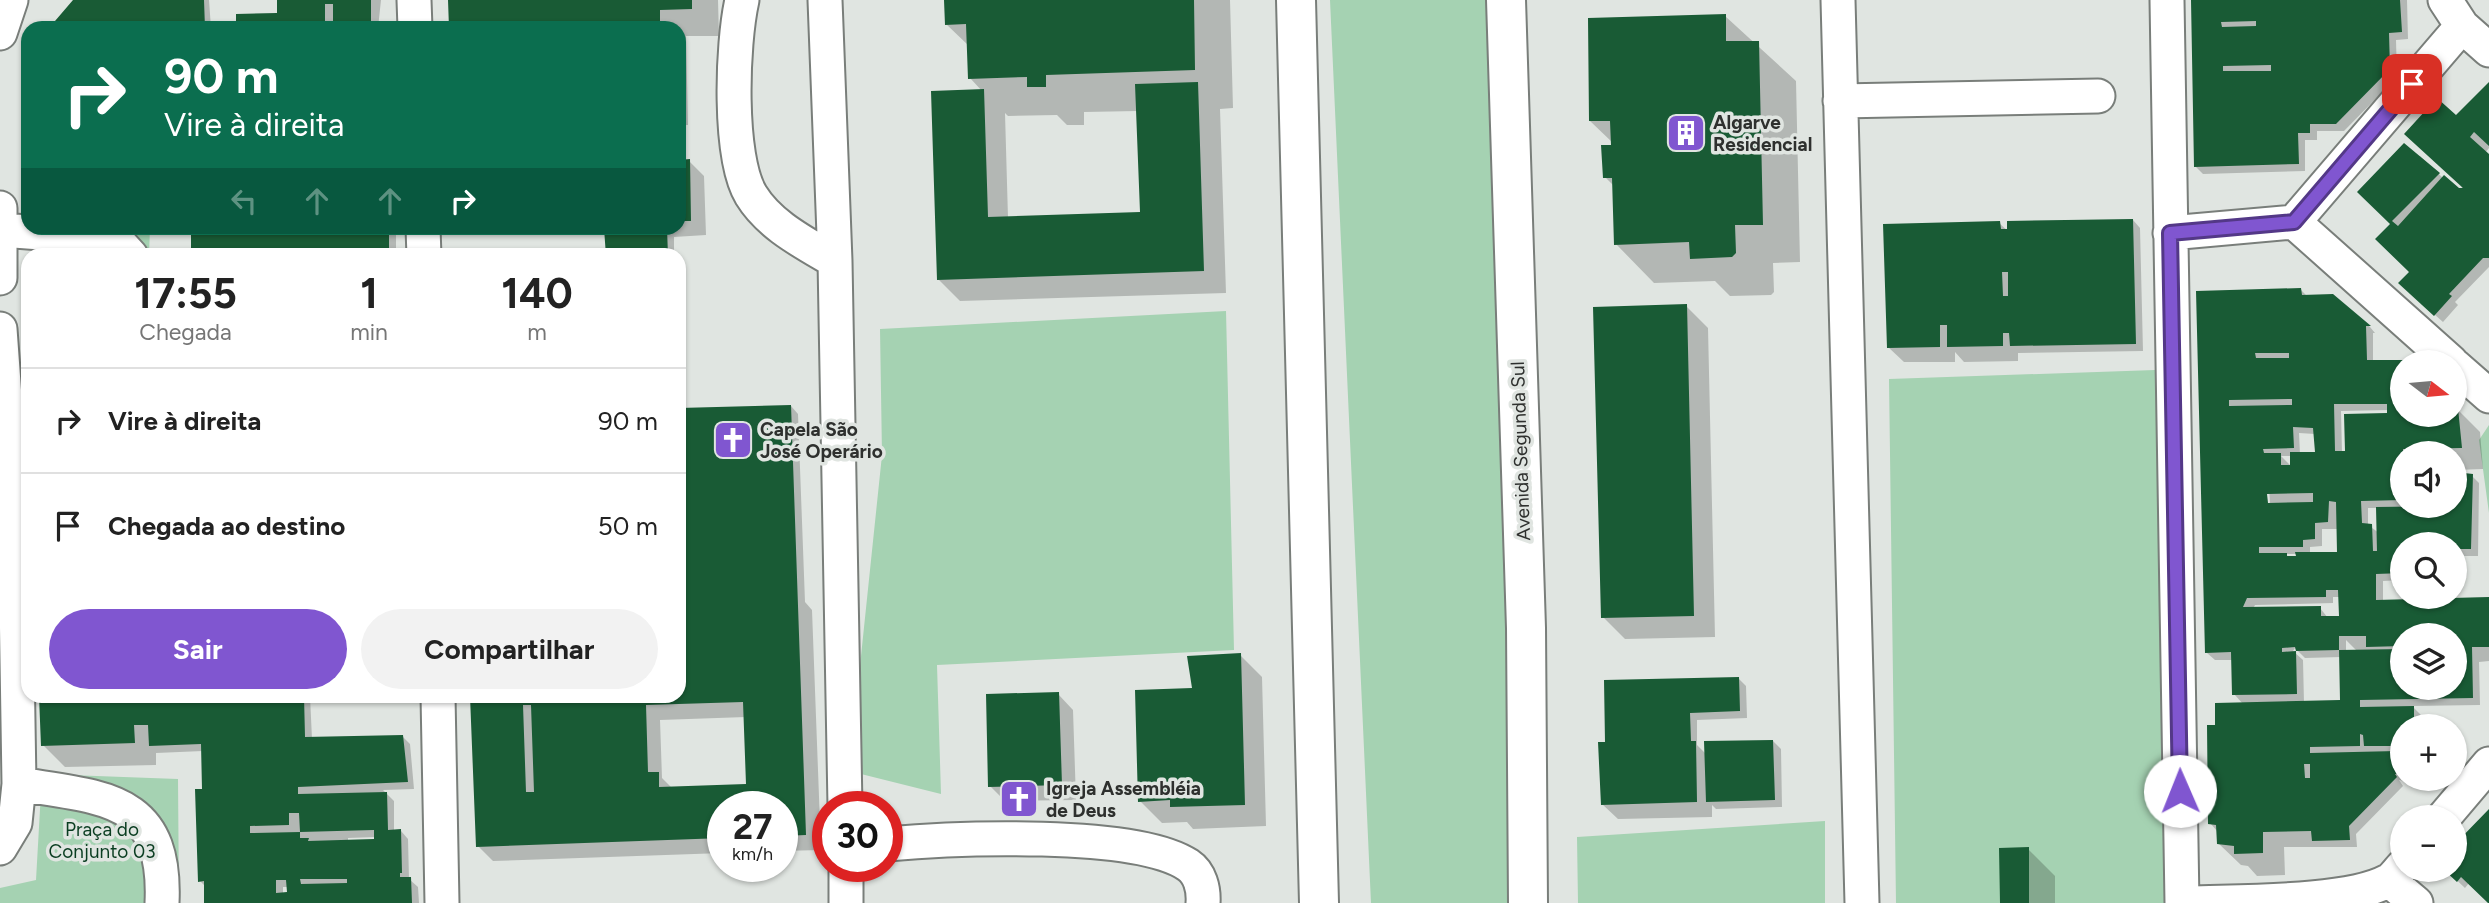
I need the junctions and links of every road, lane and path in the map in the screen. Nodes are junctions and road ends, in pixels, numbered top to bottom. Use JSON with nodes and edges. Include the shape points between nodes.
{"nodes":[{"id":1,"x":11,"y":0,"type":"edge"},
{"id":2,"x":414,"y":0,"type":"edge"},
{"id":3,"x":742,"y":0,"type":"edge"},
{"id":4,"x":825,"y":0,"type":"edge"},
{"id":5,"x":1296,"y":0,"type":"edge"},
{"id":6,"x":1506,"y":0,"type":"edge"},
{"id":7,"x":1838,"y":0,"type":"edge"},
{"id":8,"x":2167,"y":0,"type":"edge"},
{"id":9,"x":2454,"y":13,"type":"edge"},
{"id":10,"x":415,"y":21,"type":"edge"},
{"id":11,"x":0,"y":33,"type":"edge"},
{"id":12,"x":2489,"y":50,"type":"edge"},
{"id":13,"x":2098,"y":96,"type":"dead end"},
{"id":14,"x":1840,"y":101,"type":"junction"},
{"id":15,"x":1,"y":219,"type":"edge"},
{"id":16,"x":2294,"y":222,"type":"junction"},
{"id":17,"x":21,"y":223,"type":"edge"},
{"id":18,"x":2170,"y":233,"type":"junction"},
{"id":19,"x":90,"y":235,"type":"edge"},
{"id":20,"x":124,"y":248,"type":"edge"},
{"id":21,"x":835,"y":261,"type":"junction"},
{"id":22,"x":0,"y":278,"type":"edge"},
{"id":23,"x":0,"y":329,"type":"edge"},
{"id":24,"x":2438,"y":350,"type":"edge"},
{"id":25,"x":2468,"y":377,"type":"edge"},
{"id":26,"x":2489,"y":396,"type":"edge"},
{"id":27,"x":21,"y":525,"type":"edge"},
{"id":28,"x":21,"y":617,"type":"edge"},
{"id":29,"x":438,"y":703,"type":"edge"},
{"id":30,"x":2489,"y":764,"type":"edge"},
{"id":31,"x":19,"y":784,"type":"junction"},
{"id":32,"x":845,"y":791,"type":"edge"},
{"id":33,"x":2454,"y":805,"type":"edge"},
{"id":34,"x":903,"y":842,"type":"edge"},
{"id":35,"x":0,"y":848,"type":"edge"},
{"id":36,"x":2390,"y":875,"type":"edge"},
{"id":37,"x":846,"y":882,"type":"edge"},
{"id":38,"x":2402,"y":882,"type":"edge"},
{"id":39,"x":162,"y":903,"type":"edge"},
{"id":40,"x":443,"y":903,"type":"edge"},
{"id":41,"x":846,"y":903,"type":"edge"},
{"id":42,"x":1203,"y":903,"type":"edge"},
{"id":43,"x":1319,"y":903,"type":"edge"},
{"id":44,"x":1528,"y":903,"type":"edge"},
{"id":45,"x":1862,"y":903,"type":"edge"},
{"id":46,"x":2182,"y":903,"type":"edge"},
{"id":47,"x":2190,"y":903,"type":"edge"},
{"id":48,"x":2416,"y":903,"type":"edge"}],
"edges":[{"from":1,"to":11,"type":"street"},
{"from":2,"to":10,"type":"street"},
{"from":3,"to":21,"type":"street","via":[[733,77],[743,171],[750,194],[779,226]]},
{"from":4,"to":21,"type":"street"},
{"from":5,"to":43,"type":"main road"},
{"from":6,"to":44,"type":"main road","name":"Avenida Segunda Sul","via":[[1526,628]]},
{"from":7,"to":14,"type":"street"},
{"from":8,"to":18,"type":"street"},
{"from":9,"to":12,"type":"street"},
{"from":9,"to":16,"type":"street"},
{"from":13,"to":14,"type":"street"},
{"from":14,"to":45,"type":"street"},
{"from":15,"to":17,"type":"street"},
{"from":15,"to":22,"type":"street"},
{"from":16,"to":18,"type":"street"},
{"from":16,"to":24,"type":"street"},
{"from":18,"to":46,"type":"street"},
{"from":19,"to":20,"type":"street"},
{"from":21,"to":32,"type":"street"},
{"from":23,"to":27,"type":"street"},
{"from":25,"to":26,"type":"street"},
{"from":28,"to":31,"type":"street"},
{"from":29,"to":40,"type":"street"},
{"from":30,"to":33,"type":"street"},
{"from":31,"to":35,"type":"street","via":[[15,823]]},
{"from":31,"to":39,"type":"street","via":[[89,796],[128,811],[146,826],[158,847]]},
{"from":34,"to":42,"type":"street","via":[[957,837],[1131,848],[1175,858],[1191,867],[1202,886]]},
{"from":36,"to":47,"type":"street","via":[[2348,892]]},
{"from":37,"to":41,"type":"street"},
{"from":38,"to":48,"type":"street"}]}
